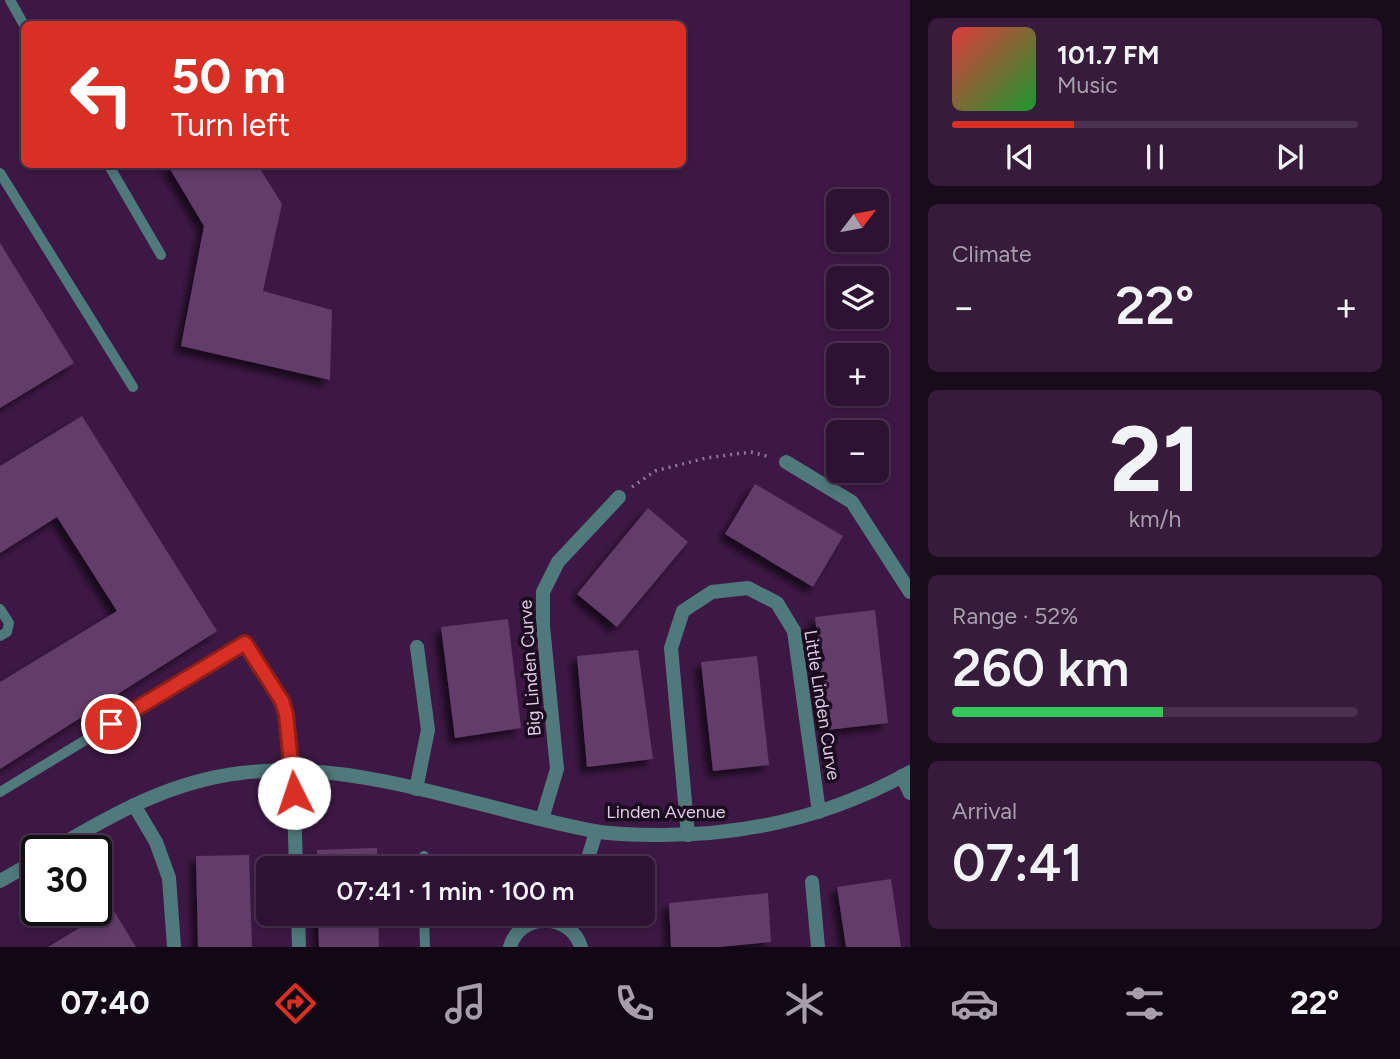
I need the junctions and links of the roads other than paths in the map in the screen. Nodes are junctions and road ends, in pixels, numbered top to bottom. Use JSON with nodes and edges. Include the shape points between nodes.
{"nodes":[{"id":1,"x":10,"y":0,"type":"edge"},
{"id":2,"x":22,"y":21,"type":"edge"},
{"id":3,"x":110,"y":168,"type":"edge"},
{"id":4,"x":0,"y":173,"type":"edge"},
{"id":5,"x":162,"y":255,"type":"dead end"},
{"id":6,"x":133,"y":387,"type":"dead end"},
{"id":7,"x":786,"y":462,"type":"road end"},
{"id":8,"x":619,"y":497,"type":"road end"},
{"id":9,"x":910,"y":592,"type":"edge"},
{"id":10,"x":0,"y":609,"type":"edge"},
{"id":11,"x":0,"y":636,"type":"edge"},
{"id":12,"x":417,"y":647,"type":"dead end"},
{"id":13,"x":293,"y":770,"type":"junction"},
{"id":14,"x":906,"y":774,"type":"edge"},
{"id":15,"x":416,"y":789,"type":"junction"},
{"id":16,"x":0,"y":792,"type":"edge"},
{"id":17,"x":910,"y":793,"type":"edge"},
{"id":18,"x":134,"y":805,"type":"junction"},
{"id":19,"x":819,"y":812,"type":"junction"},
{"id":20,"x":542,"y":819,"type":"junction"},
{"id":21,"x":596,"y":832,"type":"junction"},
{"id":22,"x":78,"y":835,"type":"edge"},
{"id":23,"x":688,"y":835,"type":"junction"},
{"id":24,"x":296,"y":856,"type":"edge"},
{"id":25,"x":589,"y":856,"type":"edge"},
{"id":26,"x":21,"y":869,"type":"edge"},
{"id":27,"x":0,"y":881,"type":"edge"},
{"id":28,"x":812,"y":881,"type":"dead end"},
{"id":29,"x":298,"y":926,"type":"edge"},
{"id":30,"x":424,"y":926,"type":"edge"},
{"id":31,"x":526,"y":926,"type":"edge"},
{"id":32,"x":571,"y":926,"type":"edge"},
{"id":33,"x":174,"y":947,"type":"edge"},
{"id":34,"x":299,"y":947,"type":"edge"},
{"id":35,"x":425,"y":947,"type":"edge"},
{"id":36,"x":510,"y":947,"type":"edge"},
{"id":37,"x":581,"y":947,"type":"edge"},
{"id":38,"x":818,"y":947,"type":"edge"}],
"edges":[{"from":1,"to":2,"type":"lane"},
{"from":3,"to":5,"type":"lane"},
{"from":4,"to":6,"type":"lane"},
{"from":7,"to":9,"type":"street","via":[[852,502]]},
{"from":8,"to":20,"type":"street","name":"Big Linden Curve","via":[[558,562],[543,592],[557,769]]},
{"from":10,"to":11,"type":"lane","via":[[9,624]]},
{"from":12,"to":15,"type":"street","via":[[428,730]]},
{"from":13,"to":15,"type":"street","name":"Linden Avenue","via":[[333,772]]},
{"from":13,"to":16,"type":"lane","via":[[282,701],[245,643]]},
{"from":13,"to":18,"type":"street","name":"Linden Avenue","via":[[195,782]]},
{"from":13,"to":24,"type":"street"},
{"from":14,"to":17,"type":"street"},
{"from":14,"to":19,"type":"street","name":"Linden Avenue"},
{"from":15,"to":20,"type":"street","name":"Linden Avenue"},
{"from":18,"to":22,"type":"street","name":"Linden Avenue"},
{"from":18,"to":33,"type":"street","via":[[156,842],[169,878]]},
{"from":19,"to":23,"type":"street","name":"Linden Avenue","via":[[746,830]]},
{"from":19,"to":23,"type":"street","name":"Little Linden Curve","via":[[794,631],[777,603],[748,587],[712,592],[683,611],[671,648]]},
{"from":20,"to":21,"type":"street","name":"Linden Avenue"},
{"from":21,"to":23,"type":"street","name":"Linden Avenue"},
{"from":21,"to":25,"type":"street"},
{"from":26,"to":27,"type":"street"},
{"from":28,"to":38,"type":"street"},
{"from":29,"to":34,"type":"street"},
{"from":30,"to":35,"type":"lane"},
{"from":31,"to":36,"type":"street"},
{"from":32,"to":37,"type":"street"}]}
